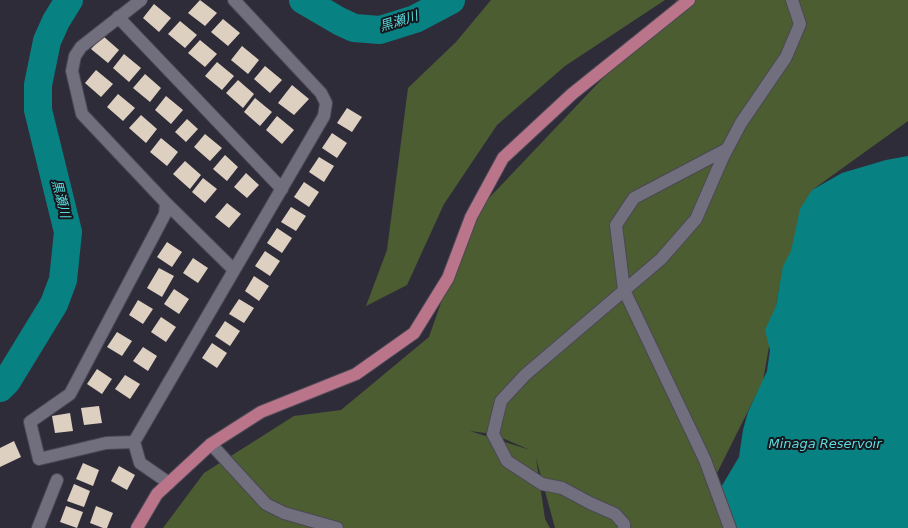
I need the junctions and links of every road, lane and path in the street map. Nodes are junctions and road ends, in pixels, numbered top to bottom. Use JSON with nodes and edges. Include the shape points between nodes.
{"nodes":[{"id":1,"x":141,"y":0,"type":"edge"},
{"id":2,"x":234,"y":0,"type":"edge"},
{"id":3,"x":689,"y":0,"type":"edge"},
{"id":4,"x":792,"y":0,"type":"edge"},
{"id":5,"x":118,"y":17,"type":"junction"},
{"id":6,"x":727,"y":149,"type":"junction"},
{"id":7,"x":282,"y":188,"type":"junction"},
{"id":8,"x":166,"y":203,"type":"junction"},
{"id":9,"x":234,"y":270,"type":"junction"},
{"id":10,"x":624,"y":290,"type":"junction"},
{"id":11,"x":134,"y":442,"type":"junction"},
{"id":12,"x":211,"y":444,"type":"junction"},
{"id":13,"x":57,"y":480,"type":"dead end"},
{"id":14,"x":169,"y":483,"type":"junction"},
{"id":15,"x":38,"y":528,"type":"edge"},
{"id":16,"x":137,"y":528,"type":"edge"},
{"id":17,"x":338,"y":528,"type":"edge"},
{"id":18,"x":624,"y":528,"type":"edge"},
{"id":19,"x":730,"y":528,"type":"edge"}],
"edges":[{"from":1,"to":5,"type":"street"},
{"from":2,"to":7,"type":"street","via":[[321,93],[326,103],[324,116]]},
{"from":3,"to":12,"type":"main road","via":[[572,94],[503,158],[471,217],[448,278],[414,333],[356,374],[261,412]]},
{"from":4,"to":6,"type":"street","via":[[800,24],[786,57]]},
{"from":5,"to":7,"type":"street"},
{"from":5,"to":8,"type":"street","via":[[81,47],[74,56],[72,71],[82,114]]},
{"from":6,"to":10,"type":"street","via":[[696,219],[661,259]]},
{"from":6,"to":10,"type":"street","via":[[634,198],[616,225]]},
{"from":7,"to":9,"type":"street"},
{"from":8,"to":9,"type":"street"},
{"from":8,"to":11,"type":"street","via":[[165,214],[70,394],[30,422],[39,459],[106,443]]},
{"from":9,"to":11,"type":"street"},
{"from":10,"to":18,"type":"street","via":[[525,375],[501,401],[493,434],[507,461],[542,484],[562,488],[615,514],[624,524]]},
{"from":10,"to":19,"type":"street","via":[[705,460]]},
{"from":11,"to":14,"type":"street","via":[[140,463]]},
{"from":12,"to":14,"type":"main road"},
{"from":12,"to":17,"type":"street","via":[[266,504],[284,513]]},
{"from":13,"to":15,"type":"street"},
{"from":14,"to":16,"type":"main road","via":[[158,494]]}]}
